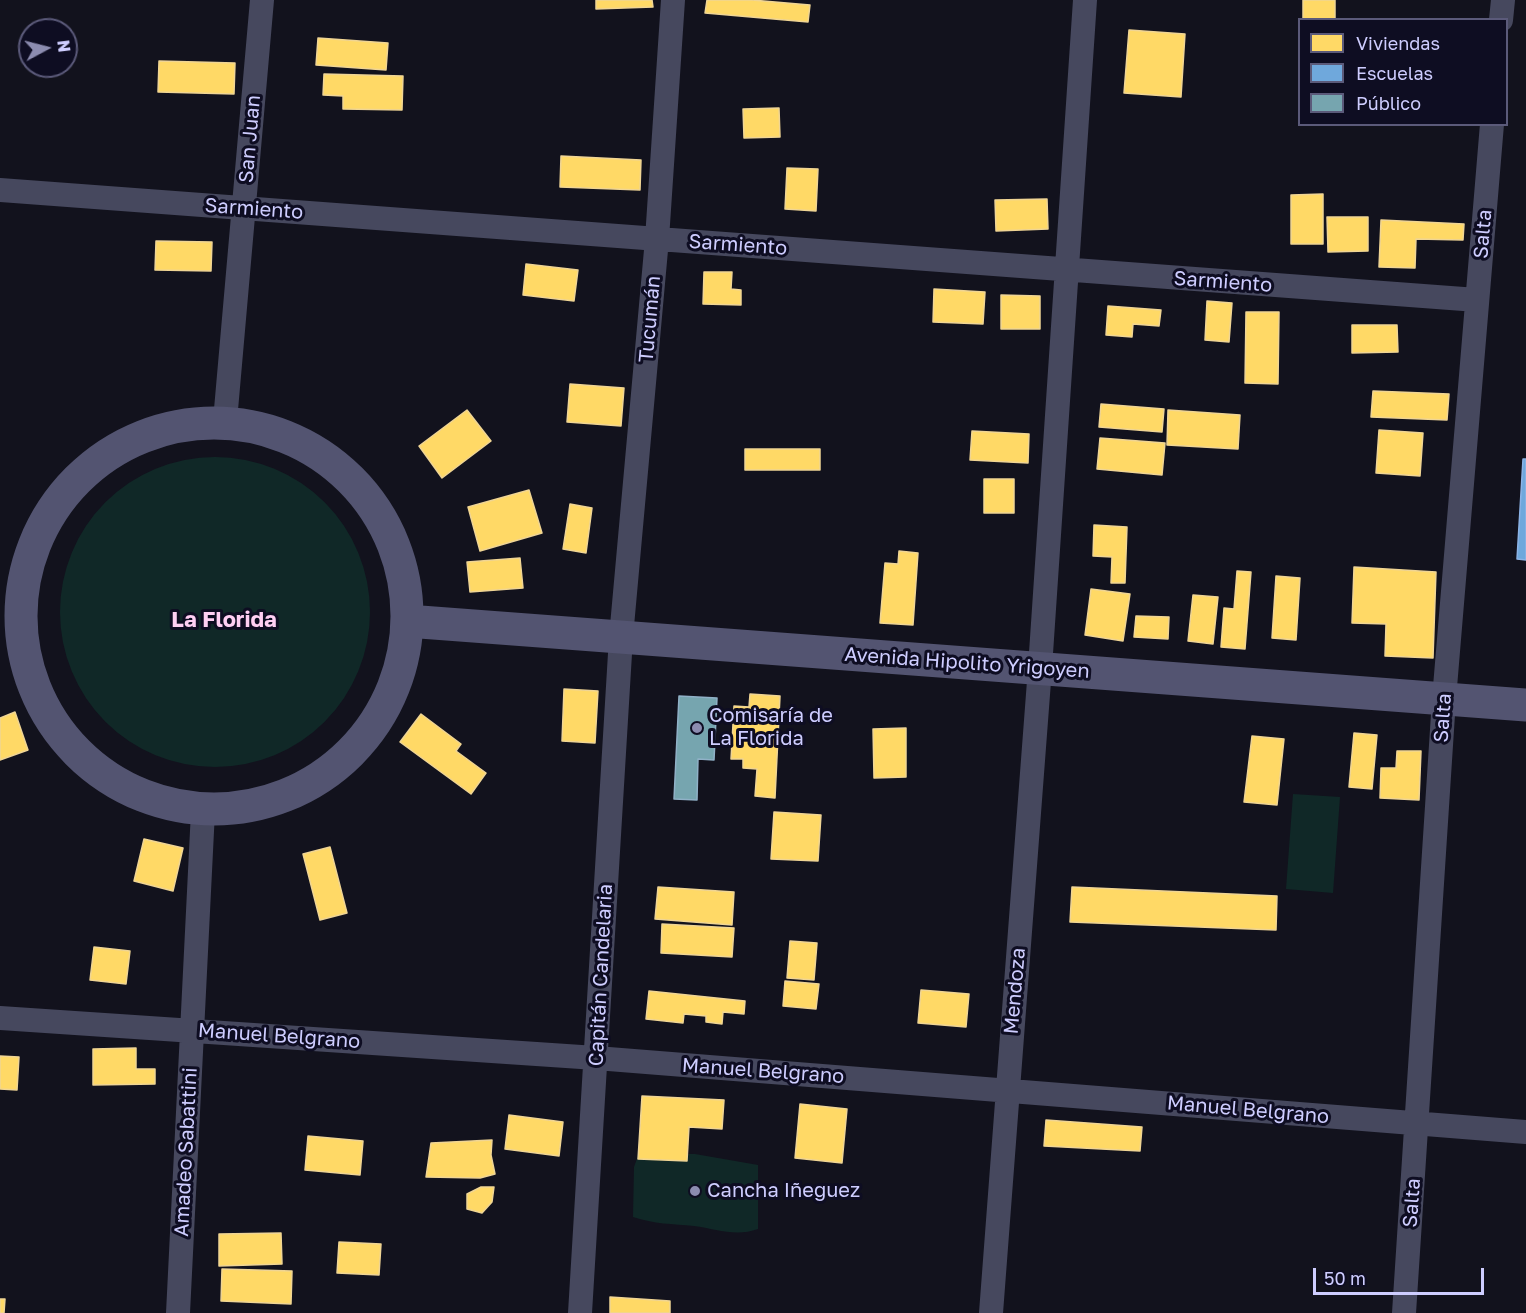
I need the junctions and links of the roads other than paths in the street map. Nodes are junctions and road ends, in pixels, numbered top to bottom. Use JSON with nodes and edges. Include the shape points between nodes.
{"nodes":[{"id":1,"x":262,"y":0,"type":"edge"},
{"id":2,"x":674,"y":0,"type":"edge"},
{"id":3,"x":1085,"y":0,"type":"edge"},
{"id":4,"x":1503,"y":0,"type":"edge"},
{"id":5,"x":1501,"y":18,"type":"edge"},
{"id":6,"x":1492,"y":126,"type":"edge"},
{"id":7,"x":0,"y":190,"type":"edge"},
{"id":8,"x":244,"y":208,"type":"junction"},
{"id":9,"x":657,"y":239,"type":"junction"},
{"id":10,"x":1066,"y":270,"type":"junction"},
{"id":11,"x":1477,"y":300,"type":"junction"},
{"id":12,"x":225,"y":421,"type":"junction"},
{"id":13,"x":10,"y":598,"type":"edge"},
{"id":14,"x":407,"y":621,"type":"junction"},
{"id":15,"x":621,"y":637,"type":"junction"},
{"id":16,"x":1040,"y":668,"type":"junction"},
{"id":17,"x":1444,"y":699,"type":"junction"},
{"id":18,"x":1526,"y":705,"type":"edge"},
{"id":19,"x":203,"y":811,"type":"junction"},
{"id":20,"x":0,"y":1018,"type":"edge"},
{"id":21,"x":192,"y":1030,"type":"junction"},
{"id":22,"x":596,"y":1058,"type":"junction"},
{"id":23,"x":1007,"y":1090,"type":"junction"},
{"id":24,"x":1417,"y":1125,"type":"junction"},
{"id":25,"x":1526,"y":1131,"type":"edge"},
{"id":26,"x":178,"y":1313,"type":"edge"},
{"id":27,"x":580,"y":1313,"type":"edge"},
{"id":28,"x":991,"y":1313,"type":"edge"},
{"id":29,"x":1404,"y":1313,"type":"edge"}],
"edges":[{"from":1,"to":8,"type":"street","name":"San Juan"},
{"from":2,"to":9,"type":"street","name":"Tucumán"},
{"from":3,"to":10,"type":"street","name":"Mendoza"},
{"from":4,"to":5,"type":"street"},
{"from":6,"to":11,"type":"street","name":"Salta"},
{"from":7,"to":8,"type":"street","name":"Sarmiento"},
{"from":8,"to":9,"type":"street","name":"Sarmiento"},
{"from":8,"to":12,"type":"street","name":"San Juan"},
{"from":9,"to":10,"type":"street","name":"Sarmiento"},
{"from":9,"to":15,"type":"street","name":"Tucumán"},
{"from":10,"to":11,"type":"street","name":"Sarmiento"},
{"from":10,"to":16,"type":"street","name":"Mendoza"},
{"from":11,"to":17,"type":"street","name":"Salta"},
{"from":12,"to":13,"type":"street","via":[[166,428],[128,441],[86,468],[49,515]]},
{"from":12,"to":14,"type":"street","via":[[274,430],[319,452],[357,484],[385,525],[399,562]]},
{"from":13,"to":19,"type":"street","via":[[39,701],[68,744],[115,783],[152,801]]},
{"from":14,"to":15,"type":"street","name":"Avenida Hipolito Yrigoyen"},
{"from":14,"to":19,"type":"street","via":[[400,672],[378,719],[345,759],[303,789],[254,807]]},
{"from":15,"to":16,"type":"street","name":"Avenida Hipolito Yrigoyen"},
{"from":15,"to":22,"type":"street","name":"Capitán Candelaria"},
{"from":16,"to":17,"type":"street","name":"Avenida Hipolito Yrigoyen"},
{"from":16,"to":23,"type":"street","name":"Mendoza"},
{"from":17,"to":18,"type":"street","name":"Avenida Hipolito Yrigoyen"},
{"from":17,"to":24,"type":"street","name":"Salta"},
{"from":19,"to":21,"type":"street","name":"Amadeo Sabattini"},
{"from":20,"to":21,"type":"street","name":"Manuel Belgrano"},
{"from":21,"to":22,"type":"street","name":"Manuel Belgrano"},
{"from":21,"to":26,"type":"street","name":"Amadeo Sabattini"},
{"from":22,"to":23,"type":"street","name":"Manuel Belgrano"},
{"from":22,"to":27,"type":"street","name":"Capitán Candelaria"},
{"from":23,"to":24,"type":"street","name":"Manuel Belgrano"},
{"from":23,"to":28,"type":"street","name":"Mendoza"},
{"from":24,"to":25,"type":"street","name":"Manuel Belgrano"},
{"from":24,"to":29,"type":"street","name":"Salta"}]}
